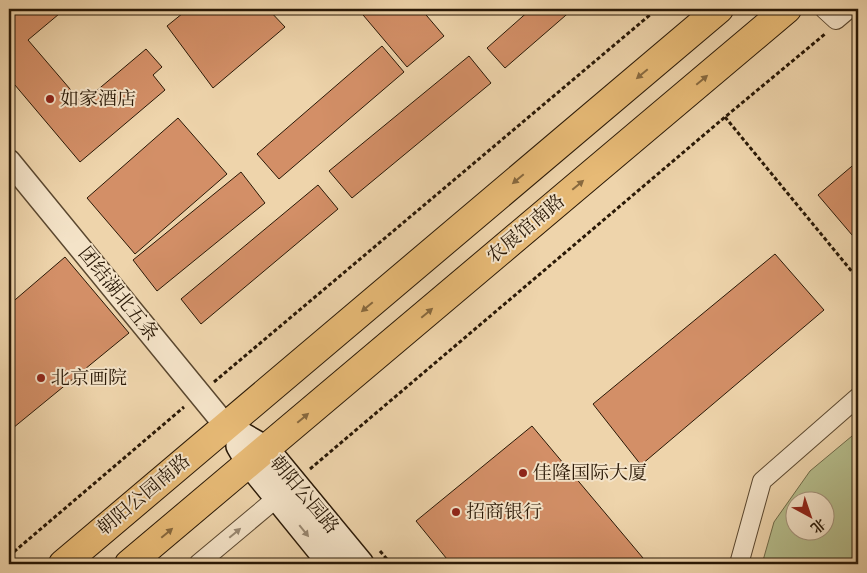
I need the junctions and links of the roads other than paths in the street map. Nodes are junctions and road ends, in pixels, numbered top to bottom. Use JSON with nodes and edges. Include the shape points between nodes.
{"nodes":[{"id":1,"x":719,"y":9,"type":"edge"},
{"id":2,"x":787,"y":9,"type":"edge"},
{"id":3,"x":824,"y":9,"type":"edge"},
{"id":4,"x":849,"y":9,"type":"edge"},
{"id":5,"x":9,"y":161,"type":"edge"},
{"id":6,"x":858,"y":398,"type":"edge"},
{"id":7,"x":226,"y":426,"type":"junction"},
{"id":8,"x":257,"y":456,"type":"junction"},
{"id":9,"x":286,"y":490,"type":"junction"},
{"id":10,"x":63,"y":564,"type":"edge"},
{"id":11,"x":129,"y":564,"type":"edge"},
{"id":12,"x":198,"y":564,"type":"edge"},
{"id":13,"x":331,"y":564,"type":"edge"},
{"id":14,"x":361,"y":564,"type":"edge"},
{"id":15,"x":739,"y":564,"type":"edge"}],
"edges":[{"from":1,"to":7,"type":"main road","one_way":true},
{"from":8,"to":2,"type":"main road","name":"农展馆南路","one_way":true},
{"from":3,"to":4,"type":"street","via":[[836,20]]},
{"from":5,"to":7,"type":"street","name":"团结湖北五条"},
{"from":6,"to":15,"type":"street","via":[[762,481]]},
{"from":7,"to":8,"type":"main road","name":"朝阳公园路"},
{"from":7,"to":10,"type":"main road","name":"朝阳公园南路"},
{"from":8,"to":9,"type":"main road","name":"朝阳公园路"},
{"from":11,"to":8,"type":"main road","one_way":true},
{"from":12,"to":9,"type":"street","one_way":true},
{"from":9,"to":13,"type":"main road","name":"朝阳公园路","one_way":true},
{"from":9,"to":14,"type":"main road","name":"朝阳公园路"}]}
